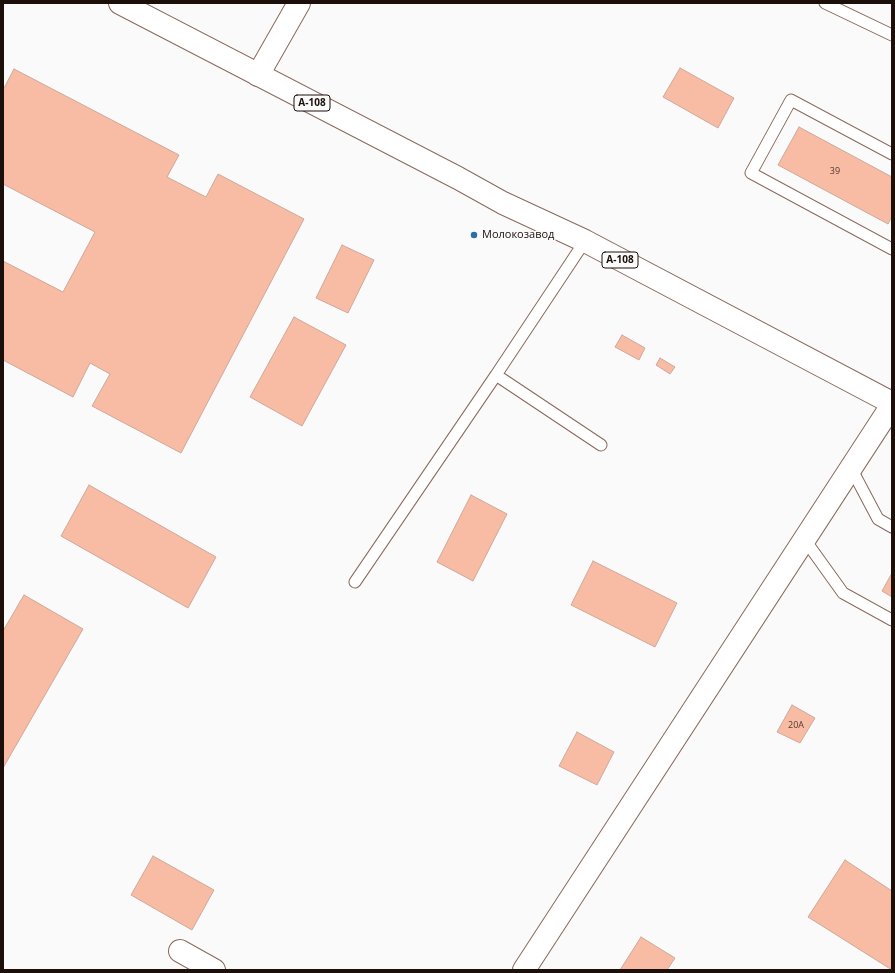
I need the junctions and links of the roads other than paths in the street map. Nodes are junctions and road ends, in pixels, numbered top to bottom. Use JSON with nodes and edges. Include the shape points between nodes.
{"nodes":[{"id":1,"x":120,"y":3,"type":"edge"},
{"id":2,"x":299,"y":3,"type":"edge"},
{"id":3,"x":825,"y":3,"type":"edge"},
{"id":4,"x":892,"y":35,"type":"edge"},
{"id":5,"x":258,"y":75,"type":"junction"},
{"id":6,"x":892,"y":154,"type":"edge"},
{"id":7,"x":585,"y":241,"type":"junction"},
{"id":8,"x":892,"y":249,"type":"edge"},
{"id":9,"x":496,"y":375,"type":"junction"},
{"id":10,"x":892,"y":404,"type":"edge"},
{"id":11,"x":601,"y":445,"type":"dead end"},
{"id":12,"x":851,"y":468,"type":"junction"},
{"id":13,"x":892,"y":527,"type":"edge"},
{"id":14,"x":805,"y":540,"type":"junction"},
{"id":15,"x":355,"y":582,"type":"dead end"},
{"id":16,"x":892,"y":620,"type":"edge"},
{"id":17,"x":180,"y":951,"type":"dead end"},
{"id":18,"x":214,"y":970,"type":"edge"},
{"id":19,"x":524,"y":970,"type":"edge"}],
"edges":[{"from":1,"to":5,"type":"main road","number":"А-108"},
{"from":2,"to":5,"type":"main road"},
{"from":3,"to":4,"type":"lane"},
{"from":5,"to":7,"type":"main road","number":"А-108","via":[[503,203]]},
{"from":6,"to":8,"type":"lane","via":[[790,100],[751,173]]},
{"from":7,"to":9,"type":"lane"},
{"from":7,"to":10,"type":"main road","number":"А-108"},
{"from":9,"to":11,"type":"lane"},
{"from":9,"to":15,"type":"lane"},
{"from":10,"to":12,"type":"main road"},
{"from":12,"to":13,"type":"lane","via":[[878,519]]},
{"from":12,"to":14,"type":"main road"},
{"from":14,"to":16,"type":"lane","via":[[843,593]]},
{"from":14,"to":19,"type":"main road"},
{"from":17,"to":18,"type":"main road"}]}
